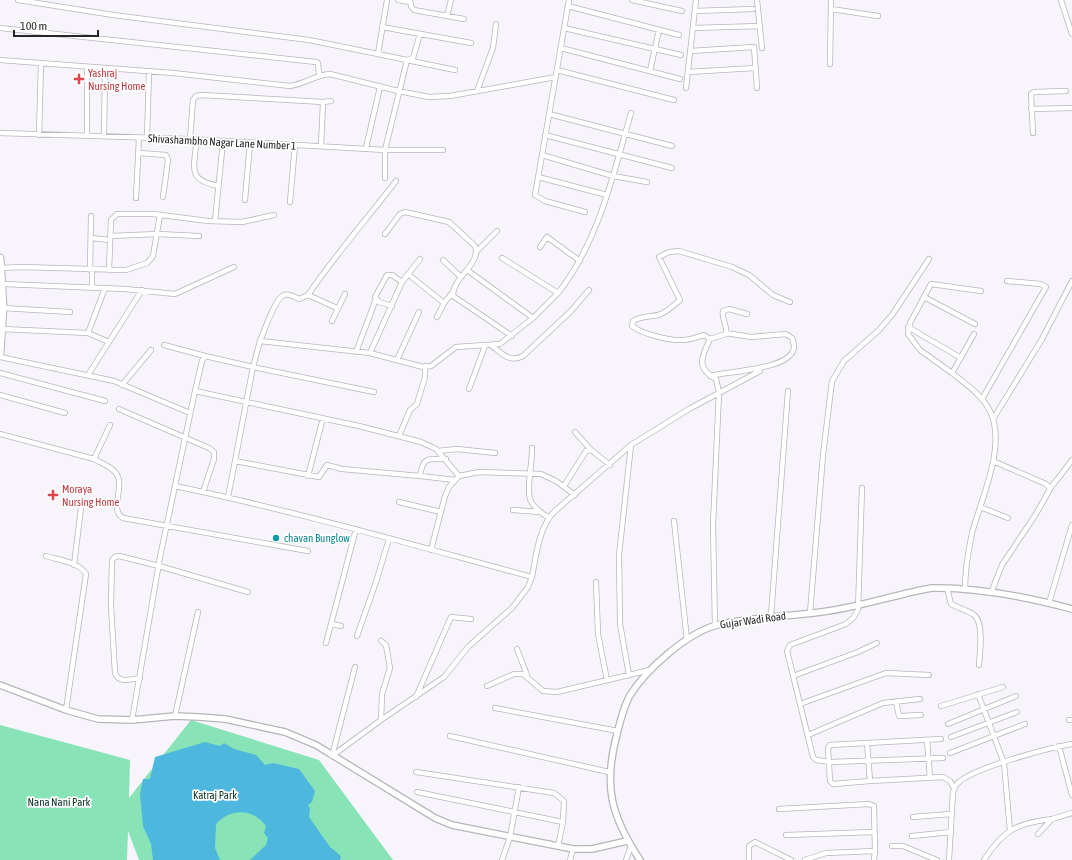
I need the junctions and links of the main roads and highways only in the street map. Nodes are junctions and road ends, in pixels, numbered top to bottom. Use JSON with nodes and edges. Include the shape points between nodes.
{"nodes":[{"id":1,"x":0,"y":258,"type":"edge"},
{"id":2,"x":1,"y":268,"type":"edge"},
{"id":3,"x":0,"y":349,"type":"edge"}],
"edges":[{"from":1,"to":2,"type":"highway"},
{"from":2,"to":3,"type":"highway","via":[[3,308]]}]}
